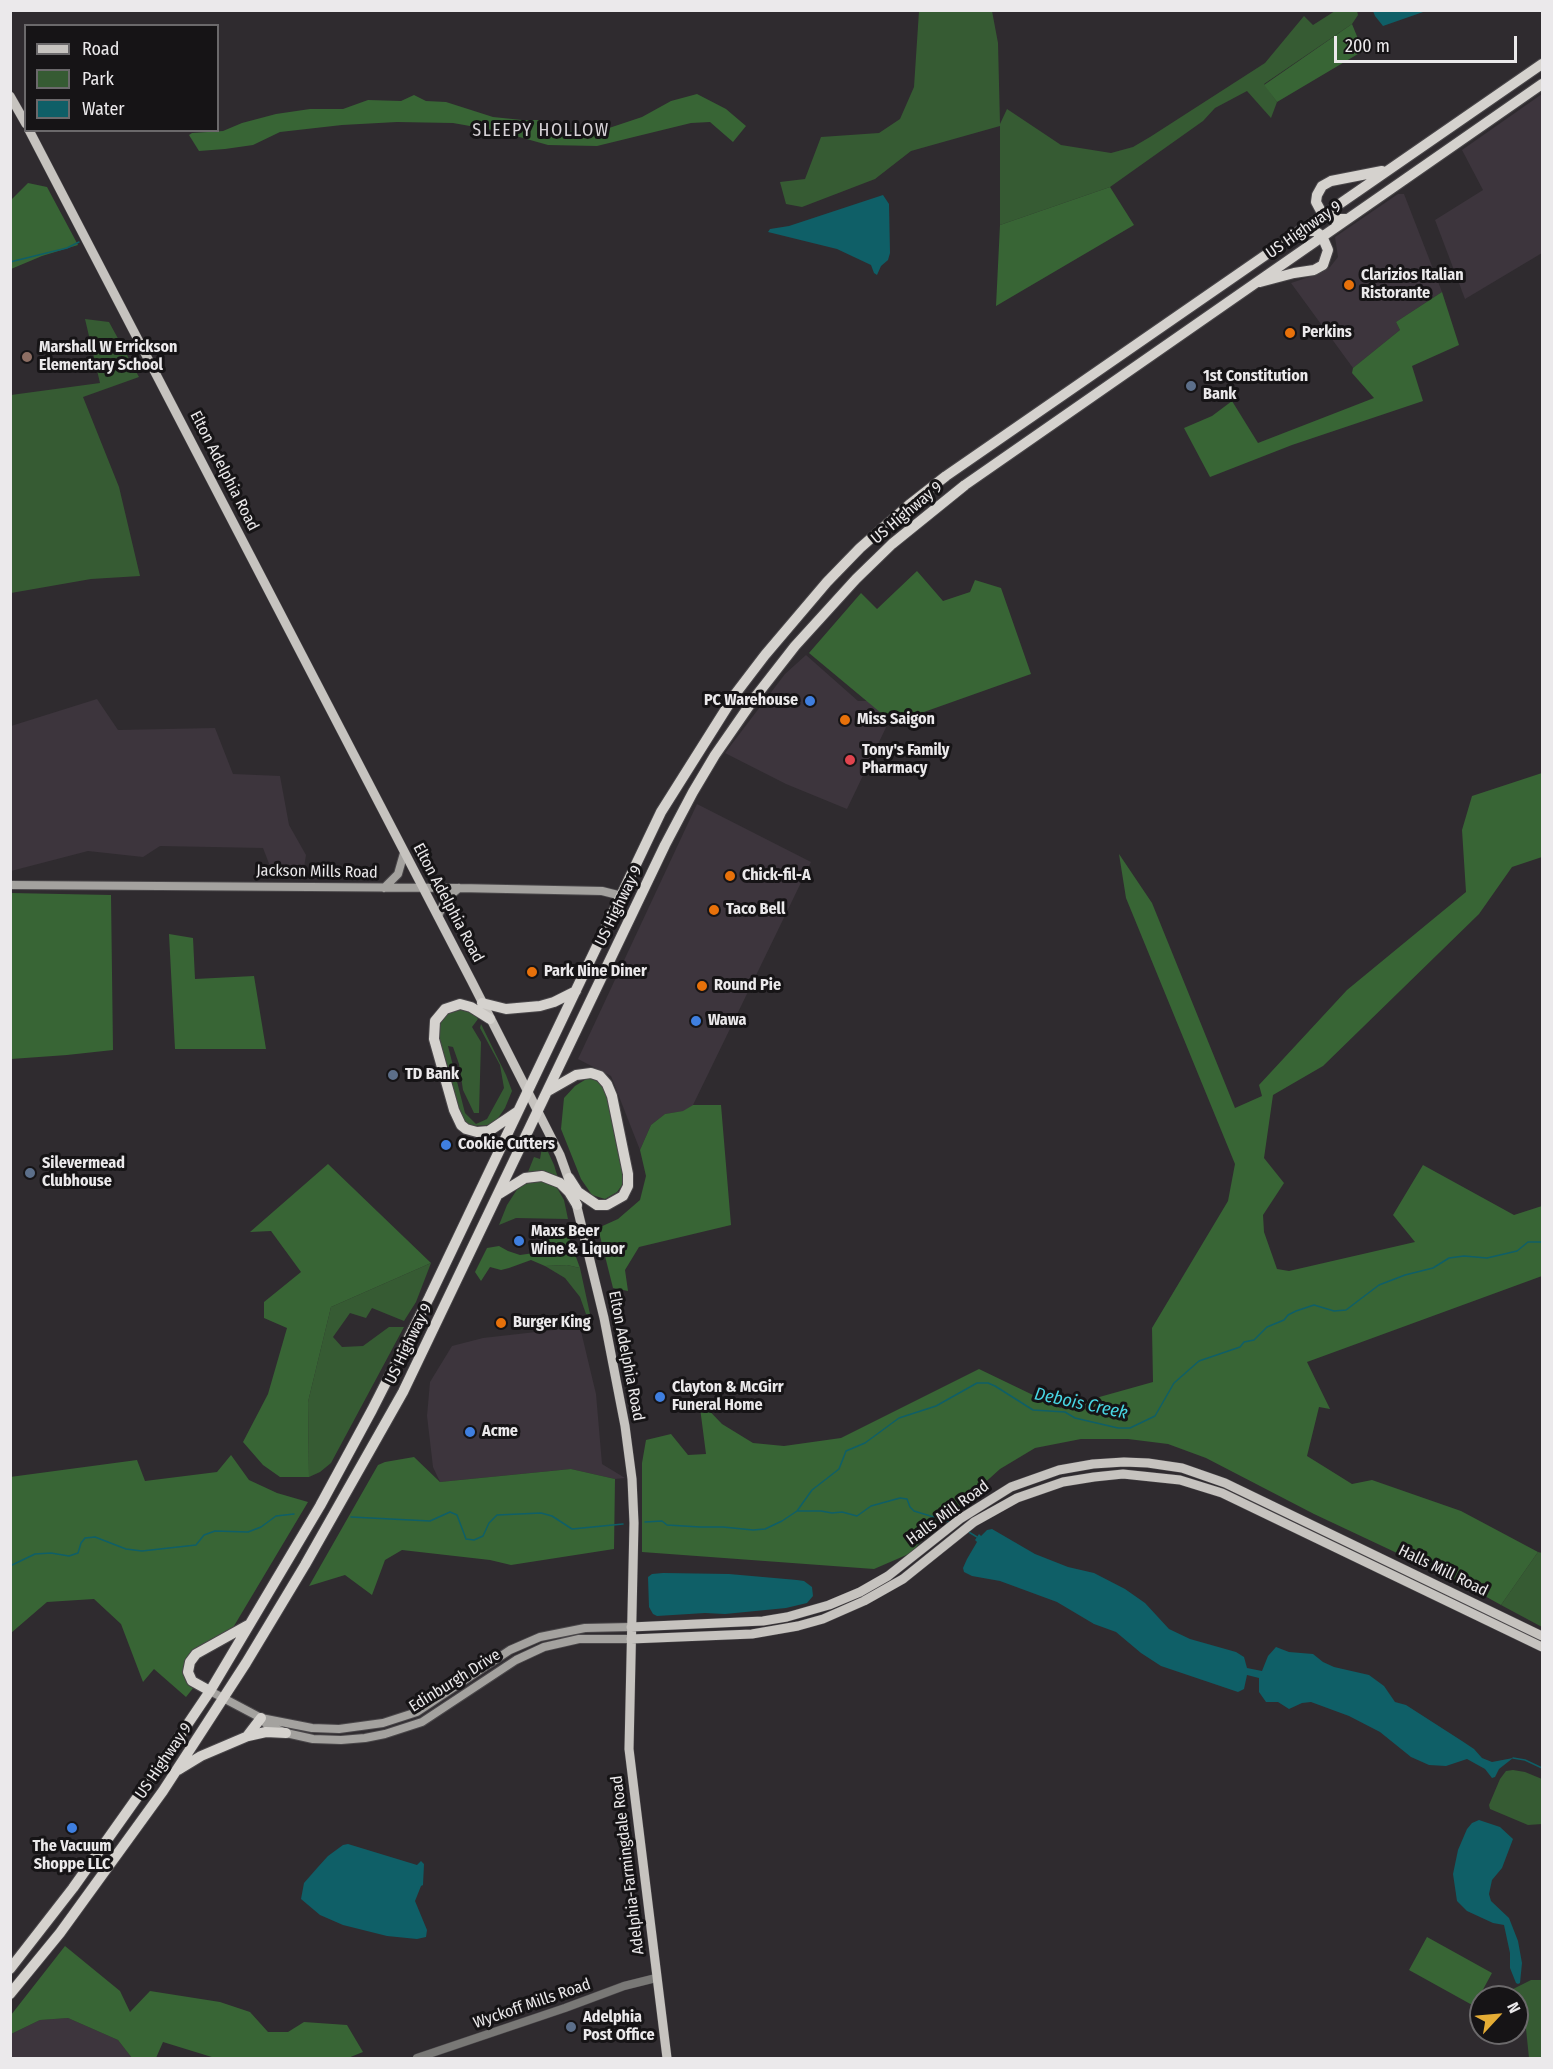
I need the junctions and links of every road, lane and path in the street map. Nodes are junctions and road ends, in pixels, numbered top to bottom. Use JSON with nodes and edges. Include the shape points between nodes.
{"nodes":[{"id":1,"x":1542,"y":64,"type":"edge"},
{"id":2,"x":1542,"y":84,"type":"edge"},
{"id":3,"x":10,"y":96,"type":"edge"},
{"id":4,"x":24,"y":120,"type":"edge"},
{"id":5,"x":30,"y":132,"type":"edge"},
{"id":6,"x":1389,"y":170,"type":"junction"},
{"id":7,"x":1323,"y":215,"type":"junction"},
{"id":8,"x":1347,"y":219,"type":"junction"},
{"id":9,"x":1299,"y":231,"type":"junction"},
{"id":10,"x":1322,"y":236,"type":"junction"},
{"id":11,"x":1251,"y":285,"type":"junction"},
{"id":12,"x":404,"y":853,"type":"junction"},
{"id":13,"x":10,"y":885,"type":"edge"},
{"id":14,"x":384,"y":888,"type":"junction"},
{"id":15,"x":423,"y":888,"type":"junction"},
{"id":16,"x":459,"y":888,"type":"junction"},
{"id":17,"x":621,"y":896,"type":"junction"},
{"id":18,"x":438,"y":916,"type":"junction"},
{"id":19,"x":576,"y":991,"type":"junction"},
{"id":20,"x":482,"y":1003,"type":"junction"},
{"id":21,"x":490,"y":1019,"type":"junction"},
{"id":22,"x":527,"y":1091,"type":"junction"},
{"id":23,"x":548,"y":1091,"type":"junction"},
{"id":24,"x":519,"y":1110,"type":"junction"},
{"id":25,"x":538,"y":1113,"type":"junction"},
{"id":26,"x":569,"y":1178,"type":"junction"},
{"id":27,"x":499,"y":1194,"type":"junction"},
{"id":28,"x":577,"y":1205,"type":"junction"},
{"id":29,"x":251,"y":1623,"type":"junction"},
{"id":30,"x":631,"y":1627,"type":"junction"},
{"id":31,"x":1542,"y":1636,"type":"edge"},
{"id":32,"x":631,"y":1639,"type":"junction"},
{"id":33,"x":1542,"y":1647,"type":"edge"},
{"id":34,"x":210,"y":1691,"type":"junction"},
{"id":35,"x":224,"y":1698,"type":"junction"},
{"id":36,"x":261,"y":1719,"type":"junction"},
{"id":37,"x":286,"y":1733,"type":"junction"},
{"id":38,"x":248,"y":1736,"type":"junction"},
{"id":39,"x":629,"y":1749,"type":"joint"},
{"id":40,"x":175,"y":1771,"type":"junction"},
{"id":41,"x":10,"y":1969,"type":"edge"},
{"id":42,"x":656,"y":1978,"type":"junction"},
{"id":43,"x":10,"y":1994,"type":"edge"},
{"id":44,"x":417,"y":2058,"type":"edge"},
{"id":45,"x":667,"y":2058,"type":"edge"}],
"edges":[{"from":1,"to":6,"type":"highway","name":"US Highway 9"},
{"from":2,"to":8,"type":"highway","name":"US Highway 9"},
{"from":3,"to":4,"type":"main road"},
{"from":5,"to":12,"type":"main road","name":"Elton Adelphia Road"},
{"from":6,"to":7,"type":"highway","name":"US Highway 9"},
{"from":6,"to":7,"type":"highway","via":[[1326,183],[1317,196],[1317,206]]},
{"from":7,"to":8,"type":"highway"},
{"from":7,"to":9,"type":"highway","name":"US Highway 9"},
{"from":8,"to":10,"type":"highway","name":"US Highway 9"},
{"from":9,"to":10,"type":"highway","via":[[1315,231]]},
{"from":9,"to":17,"type":"highway","name":"US Highway 9","via":[[977,452],[860,548],[802,610],[736,693],[661,812]]},
{"from":10,"to":11,"type":"highway","name":"US Highway 9"},
{"from":10,"to":11,"type":"highway","via":[[1328,250],[1320,268]]},
{"from":11,"to":23,"type":"highway","name":"US Highway 9","via":[[956,492],[892,544],[820,616],[756,696],[698,783]]},
{"from":12,"to":14,"type":"main road","via":[[398,874]]},
{"from":12,"to":15,"type":"main road","name":"Elton Adelphia Road"},
{"from":13,"to":14,"type":"main road","name":"Jackson Mills Road"},
{"from":14,"to":15,"type":"main road","name":"Jackson Mills Road"},
{"from":15,"to":16,"type":"main road","name":"Jackson Mills Road"},
{"from":15,"to":18,"type":"main road","name":"Elton Adelphia Road"},
{"from":16,"to":17,"type":"main road","name":"Jackson Mills Road","via":[[602,891]]},
{"from":16,"to":18,"type":"main road","via":[[446,899]]},
{"from":17,"to":19,"type":"highway","name":"US Highway 9"},
{"from":18,"to":20,"type":"main road","name":"Elton Adelphia Road"},
{"from":19,"to":20,"type":"highway","via":[[540,1006],[506,1009]]},
{"from":19,"to":22,"type":"highway","name":"US Highway 9"},
{"from":20,"to":21,"type":"main road","name":"Elton Adelphia Road"},
{"from":21,"to":22,"type":"main road","name":"Elton Adelphia Road"},
{"from":21,"to":24,"type":"highway","via":[[460,1004],[445,1009],[435,1021],[434,1039],[454,1110],[461,1125],[477,1132],[494,1128]]},
{"from":22,"to":24,"type":"highway","name":"US Highway 9"},
{"from":22,"to":25,"type":"main road","name":"Elton Adelphia Road"},
{"from":23,"to":25,"type":"highway","name":"US Highway 9"},
{"from":23,"to":26,"type":"highway","via":[[586,1073],[600,1076],[612,1096],[628,1174],[623,1196],[607,1205],[597,1205],[578,1192]]},
{"from":24,"to":29,"type":"highway","name":"US Highway 9","via":[[372,1410]]},
{"from":25,"to":26,"type":"main road","name":"Elton Adelphia Road"},
{"from":25,"to":27,"type":"highway","name":"US Highway 9"},
{"from":26,"to":28,"type":"main road","name":"Elton Adelphia Road"},
{"from":27,"to":28,"type":"highway","via":[[525,1178],[542,1176],[560,1183]]},
{"from":27,"to":35,"type":"highway","name":"US Highway 9","via":[[378,1438]]},
{"from":28,"to":30,"type":"main road","name":"Elton Adelphia Road","via":[[604,1318],[630,1465],[634,1523]]},
{"from":29,"to":34,"type":"highway","name":"US Highway 9"},
{"from":29,"to":34,"type":"highway","via":[[196,1654],[190,1662],[192,1681]]},
{"from":30,"to":31,"type":"main road","name":"Halls Mill Road","via":[[751,1622],[820,1608],[888,1576],[960,1519],[1011,1487],[1059,1470],[1124,1462],[1182,1468],[1207,1476]]},
{"from":30,"to":32,"type":"main road","name":"Elton Adelphia Road"},
{"from":30,"to":36,"type":"main road","name":"Edinburgh Drive","via":[[585,1628],[540,1637],[510,1650],[417,1712],[383,1723],[339,1729]]},
{"from":32,"to":33,"type":"main road","name":"Halls Mill Road","via":[[752,1634],[817,1621],[854,1607],[903,1580],[971,1525],[1017,1498],[1063,1482],[1123,1474],[1180,1480],[1213,1489]]},
{"from":32,"to":37,"type":"main road","name":"Edinburgh Drive","via":[[579,1639],[544,1647],[516,1660],[422,1722],[385,1734],[341,1740]]},
{"from":32,"to":39,"type":"main road","name":"Elton Adelphia Road"},
{"from":34,"to":35,"type":"main road","name":"Edinburgh Drive"},
{"from":34,"to":41,"type":"highway","name":"US Highway 9","via":[[145,1788]]},
{"from":35,"to":36,"type":"main road","name":"Edinburgh Drive"},
{"from":35,"to":40,"type":"highway","name":"US Highway 9"},
{"from":36,"to":37,"type":"main road","name":"Edinburgh Drive"},
{"from":36,"to":38,"type":"highway"},
{"from":37,"to":38,"type":"highway"},
{"from":38,"to":40,"type":"highway"},
{"from":39,"to":42,"type":"main road","name":"Adelphia-Farmingdale Road"},
{"from":40,"to":43,"type":"highway","name":"US Highway 9","via":[[60,1933]]},
{"from":42,"to":44,"type":"street","name":"Wyckoff Mills Road"},
{"from":42,"to":45,"type":"main road","name":"Adelphia-Farmingdale Road"}]}
